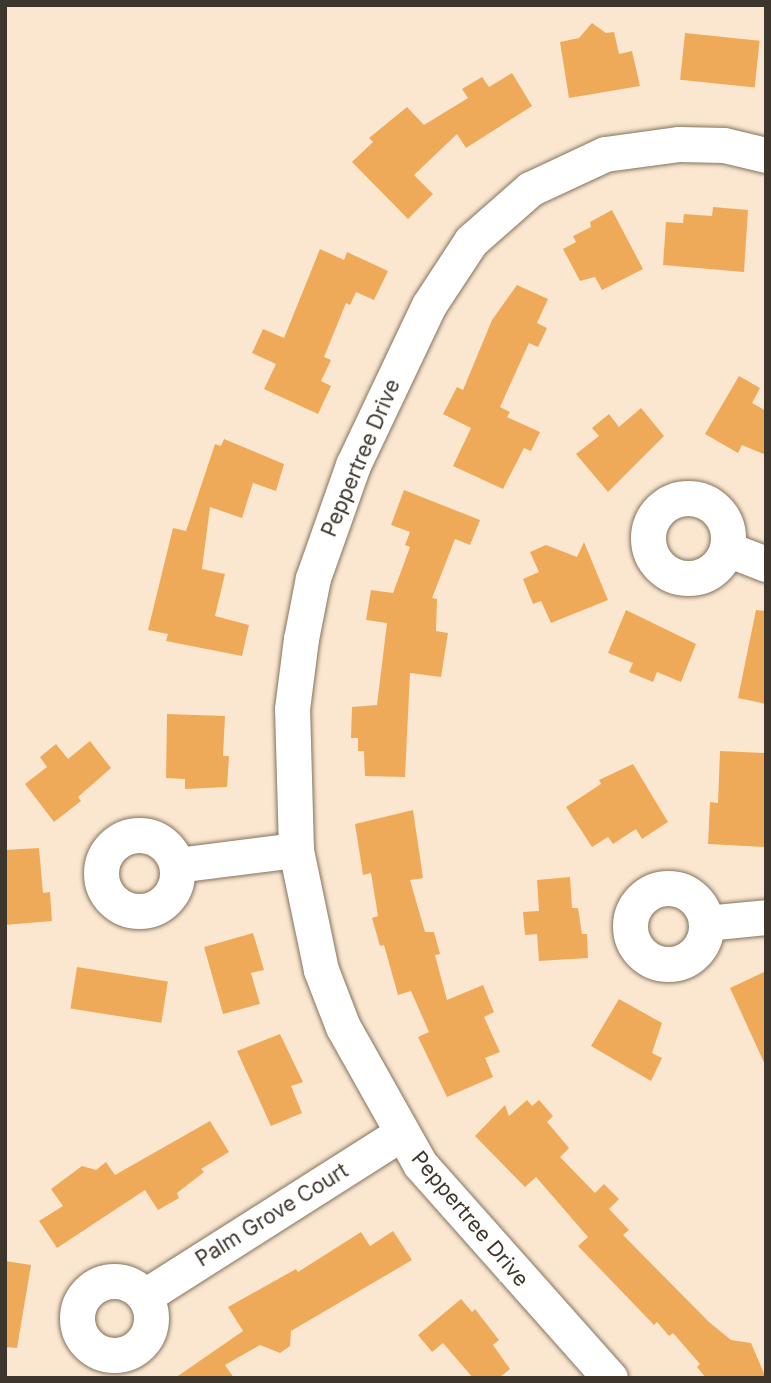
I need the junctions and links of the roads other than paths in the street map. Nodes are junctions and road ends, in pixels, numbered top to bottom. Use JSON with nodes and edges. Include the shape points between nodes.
{"nodes":[{"id":1,"x":766,"y":155,"type":"edge"},
{"id":2,"x":727,"y":550,"type":"dead end"},
{"id":3,"x":766,"y":564,"type":"edge"},
{"id":4,"x":296,"y":850,"type":"junction"},
{"id":5,"x":177,"y":865,"type":"dead end"},
{"id":6,"x":766,"y":917,"type":"edge"},
{"id":7,"x":706,"y":923,"type":"dead end"},
{"id":8,"x":400,"y":1134,"type":"junction"},
{"id":9,"x":145,"y":1296,"type":"dead end"},
{"id":10,"x":595,"y":1372,"type":"edge"}],
"edges":[{"from":1,"to":4,"type":"street","name":"Peppertree Drive","via":[[724,145],[679,144],[605,154],[530,189],[471,241],[447,274],[353,465],[313,578],[292,709]]},
{"from":2,"to":3,"type":"street"},
{"from":4,"to":5,"type":"street"},
{"from":4,"to":8,"type":"street","name":"Peppertree Drive","via":[[321,970],[343,1027]]},
{"from":6,"to":7,"type":"street"},
{"from":8,"to":9,"type":"street","name":"Palm Grove Court"},
{"from":8,"to":10,"type":"street","name":"Peppertree Drive","via":[[450,1202]]}]}
